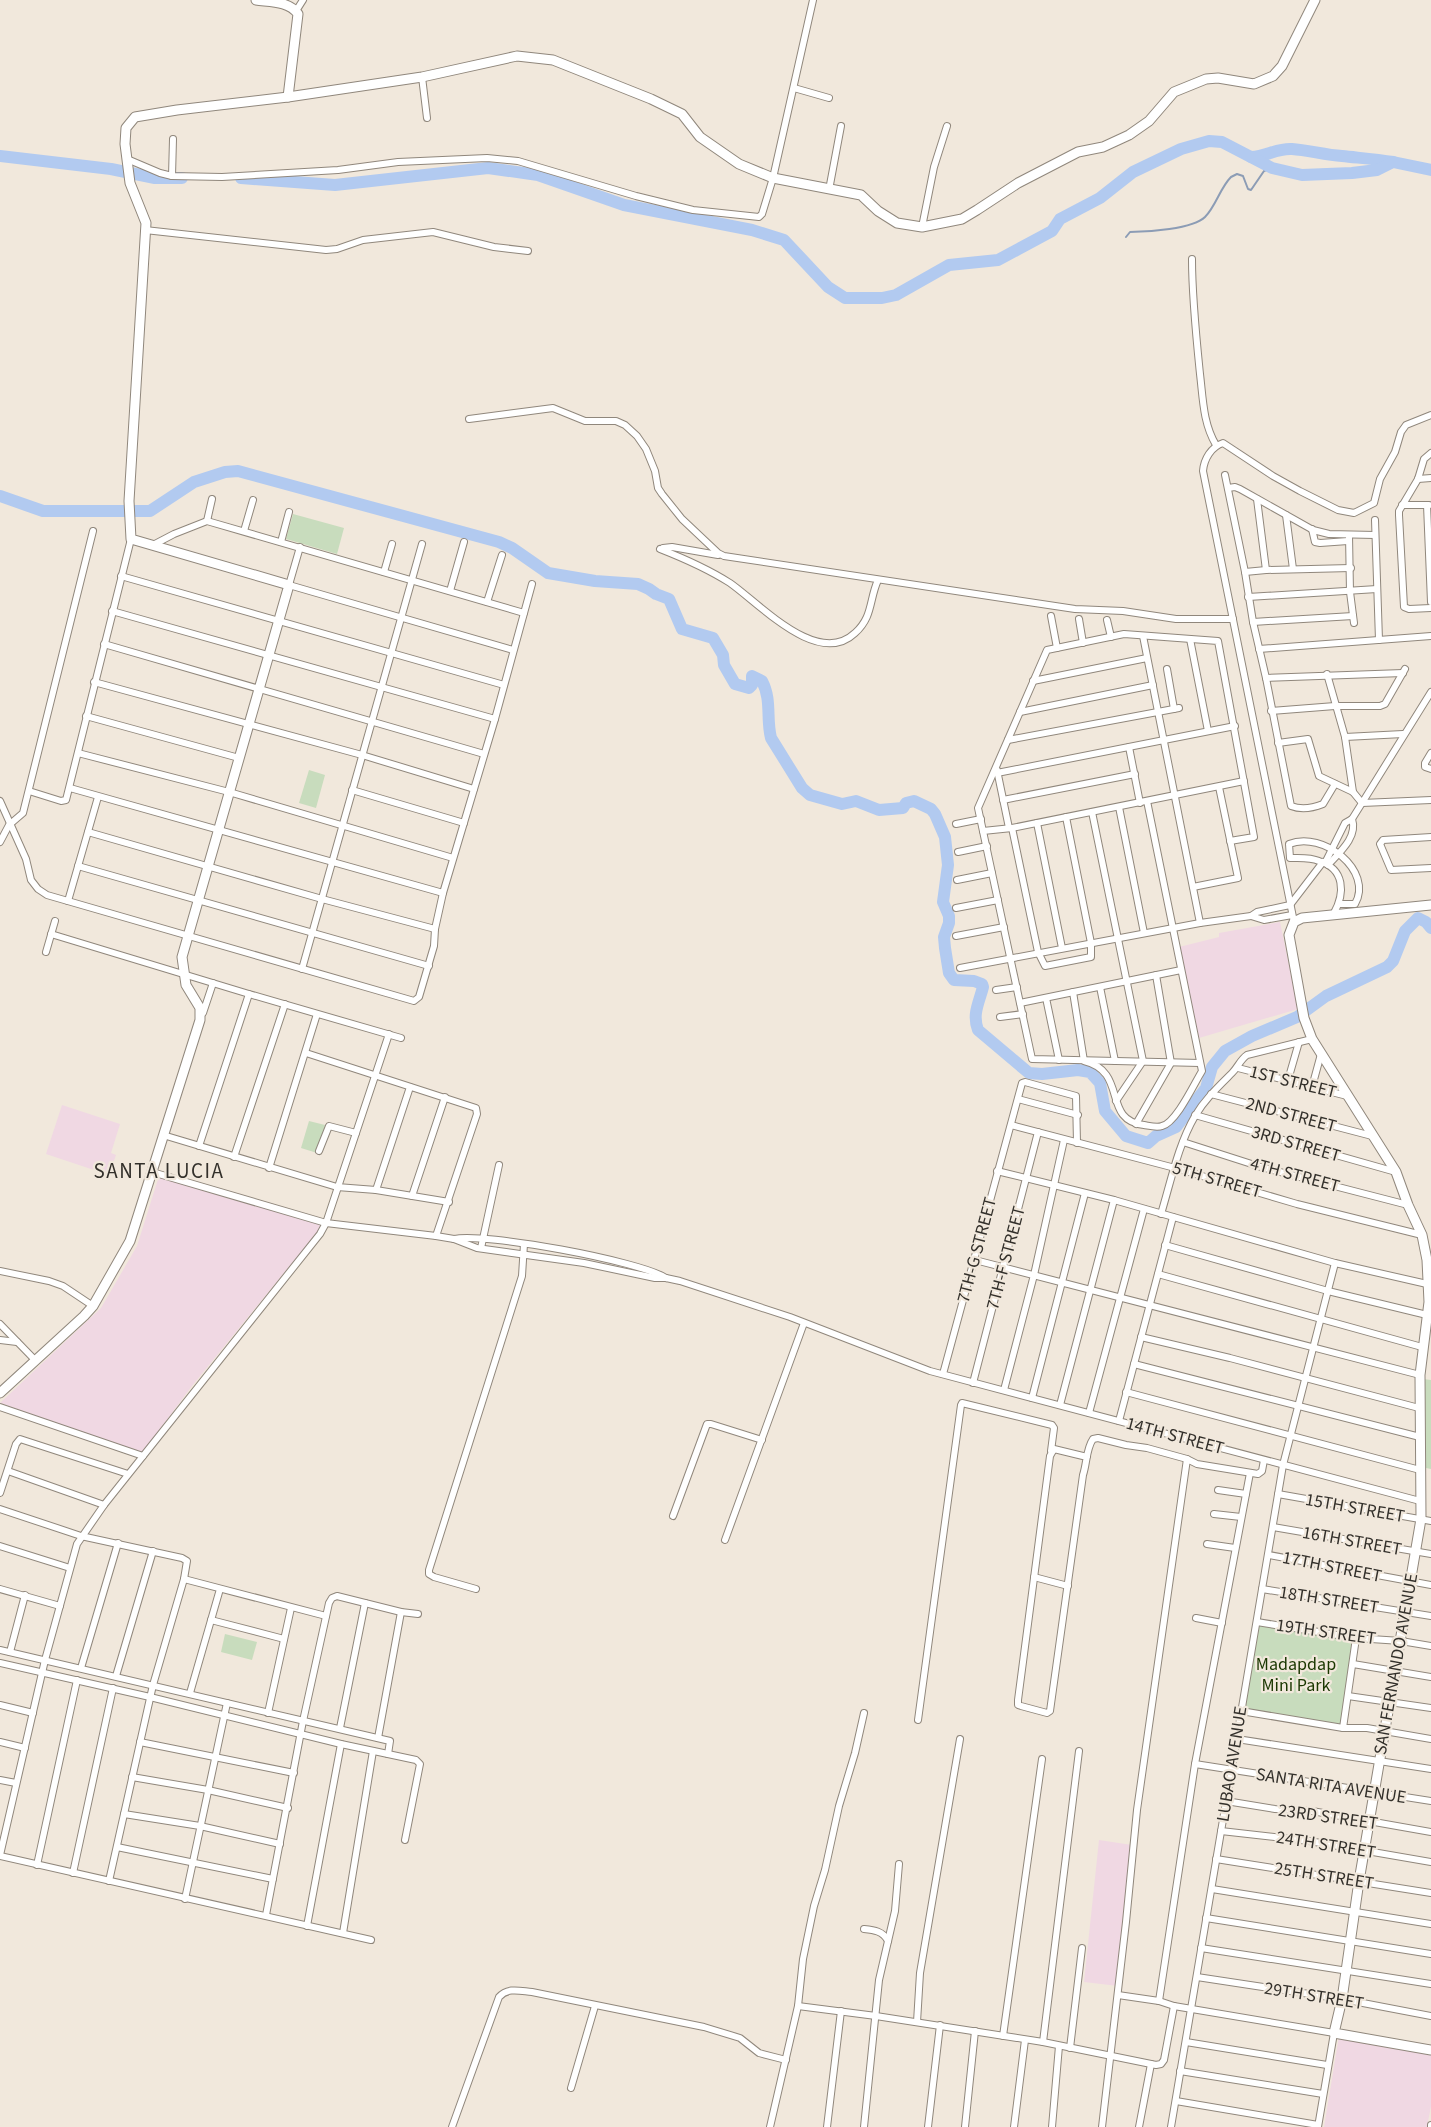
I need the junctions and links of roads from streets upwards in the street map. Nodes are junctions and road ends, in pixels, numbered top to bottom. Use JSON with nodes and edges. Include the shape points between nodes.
{"nodes":[{"id":1,"x":255,"y":0,"type":"edge"},
{"id":2,"x":303,"y":0,"type":"edge"},
{"id":3,"x":813,"y":0,"type":"edge"},
{"id":4,"x":1315,"y":0,"type":"edge"},
{"id":5,"x":296,"y":11,"type":"junction"},
{"id":6,"x":422,"y":77,"type":"junction"},
{"id":7,"x":794,"y":88,"type":"junction"},
{"id":8,"x":288,"y":96,"type":"junction"},
{"id":9,"x":829,"y":98,"type":"dead end"},
{"id":10,"x":427,"y":118,"type":"dead end"},
{"id":11,"x":841,"y":126,"type":"dead end"},
{"id":12,"x":947,"y":126,"type":"dead end"},
{"id":13,"x":173,"y":139,"type":"dead end"},
{"id":14,"x":128,"y":161,"type":"junction"},
{"id":15,"x":172,"y":176,"type":"junction"},
{"id":16,"x":773,"y":178,"type":"junction"},
{"id":17,"x":829,"y":190,"type":"junction"},
{"id":18,"x":922,"y":227,"type":"junction"},
{"id":19,"x":145,"y":230,"type":"junction"},
{"id":20,"x":528,"y":251,"type":"dead end"},
{"id":21,"x":1192,"y":259,"type":"dead end"},
{"id":22,"x":1431,"y":415,"type":"edge"},
{"id":23,"x":469,"y":419,"type":"dead end"},
{"id":24,"x":1216,"y":445,"type":"junction"},
{"id":25,"x":1431,"y":453,"type":"edge"},
{"id":26,"x":1225,"y":475,"type":"dead end"},
{"id":27,"x":1431,"y":478,"type":"edge"},
{"id":28,"x":1418,"y":479,"type":"junction"},
{"id":29,"x":1228,"y":488,"type":"junction"},
{"id":30,"x":1257,"y":498,"type":"junction"},
{"id":31,"x":212,"y":499,"type":"dead end"},
{"id":32,"x":253,"y":500,"type":"dead end"},
{"id":33,"x":1402,"y":505,"type":"junction"},
{"id":34,"x":1429,"y":505,"type":"edge"},
{"id":35,"x":289,"y":512,"type":"dead end"},
{"id":36,"x":1286,"y":515,"type":"junction"},
{"id":37,"x":207,"y":520,"type":"junction"},
{"id":38,"x":1375,"y":520,"type":"dead end"},
{"id":39,"x":1312,"y":529,"type":"junction"},
{"id":40,"x":93,"y":531,"type":"dead end"},
{"id":41,"x":244,"y":531,"type":"junction"},
{"id":42,"x":1375,"y":535,"type":"junction"},
{"id":43,"x":1349,"y":538,"type":"junction"},
{"id":44,"x":131,"y":539,"type":"junction"},
{"id":45,"x":281,"y":542,"type":"junction"},
{"id":46,"x":464,"y":542,"type":"dead end"},
{"id":47,"x":392,"y":544,"type":"dead end"},
{"id":48,"x":422,"y":544,"type":"dead end"},
{"id":49,"x":153,"y":545,"type":"junction"},
{"id":50,"x":300,"y":547,"type":"junction"},
{"id":51,"x":502,"y":555,"type":"dead end"},
{"id":52,"x":724,"y":556,"type":"junction"},
{"id":53,"x":1351,"y":568,"type":"junction"},
{"id":54,"x":1293,"y":569,"type":"junction"},
{"id":55,"x":1266,"y":570,"type":"junction"},
{"id":56,"x":384,"y":572,"type":"junction"},
{"id":57,"x":1245,"y":572,"type":"junction"},
{"id":58,"x":121,"y":576,"type":"junction"},
{"id":59,"x":412,"y":580,"type":"junction"},
{"id":60,"x":878,"y":580,"type":"junction"},
{"id":61,"x":532,"y":584,"type":"dead end"},
{"id":62,"x":289,"y":585,"type":"junction"},
{"id":63,"x":1377,"y":589,"type":"junction"},
{"id":64,"x":450,"y":591,"type":"junction"},
{"id":65,"x":1350,"y":592,"type":"junction"},
{"id":66,"x":1248,"y":597,"type":"junction"},
{"id":67,"x":488,"y":602,"type":"junction"},
{"id":68,"x":1431,"y":602,"type":"edge"},
{"id":69,"x":1431,"y":608,"type":"edge"},
{"id":70,"x":112,"y":611,"type":"junction"},
{"id":71,"x":524,"y":613,"type":"junction"},
{"id":72,"x":401,"y":616,"type":"junction"},
{"id":73,"x":1051,"y":616,"type":"dead end"},
{"id":74,"x":1079,"y":619,"type":"dead end"},
{"id":75,"x":1233,"y":619,"type":"junction"},
{"id":76,"x":279,"y":620,"type":"junction"},
{"id":77,"x":1107,"y":620,"type":"dead end"},
{"id":78,"x":1252,"y":622,"type":"junction"},
{"id":79,"x":1143,"y":636,"type":"junction"},
{"id":80,"x":1431,"y":636,"type":"edge"},
{"id":81,"x":1111,"y":637,"type":"junction"},
{"id":82,"x":1190,"y":639,"type":"junction"},
{"id":83,"x":1379,"y":640,"type":"junction"},
{"id":84,"x":1083,"y":643,"type":"junction"},
{"id":85,"x":104,"y":644,"type":"junction"},
{"id":86,"x":1056,"y":648,"type":"junction"},
{"id":87,"x":1259,"y":649,"type":"junction"},
{"id":88,"x":513,"y":650,"type":"junction"},
{"id":89,"x":391,"y":652,"type":"junction"},
{"id":90,"x":269,"y":655,"type":"junction"},
{"id":91,"x":1148,"y":658,"type":"junction"},
{"id":92,"x":1167,"y":669,"type":"dead end"},
{"id":93,"x":1327,"y":675,"type":"junction"},
{"id":94,"x":1266,"y":678,"type":"junction"},
{"id":95,"x":1033,"y":681,"type":"junction"},
{"id":96,"x":94,"y":682,"type":"junction"},
{"id":97,"x":504,"y":684,"type":"junction"},
{"id":98,"x":1153,"y":685,"type":"junction"},
{"id":99,"x":382,"y":686,"type":"junction"},
{"id":100,"x":259,"y":689,"type":"junction"},
{"id":101,"x":1431,"y":692,"type":"edge"},
{"id":102,"x":1335,"y":706,"type":"junction"},
{"id":103,"x":1271,"y":711,"type":"junction"},
{"id":104,"x":1020,"y":712,"type":"junction"},
{"id":105,"x":1158,"y":712,"type":"junction"},
{"id":106,"x":86,"y":716,"type":"junction"},
{"id":107,"x":495,"y":719,"type":"junction"},
{"id":108,"x":371,"y":722,"type":"junction"},
{"id":109,"x":249,"y":724,"type":"junction"},
{"id":110,"x":1235,"y":726,"type":"junction"},
{"id":111,"x":1208,"y":731,"type":"junction"},
{"id":112,"x":1403,"y":734,"type":"junction"},
{"id":113,"x":1344,"y":737,"type":"junction"},
{"id":114,"x":1164,"y":740,"type":"junction"},
{"id":115,"x":1008,"y":741,"type":"junction"},
{"id":116,"x":1278,"y":743,"type":"junction"},
{"id":117,"x":1129,"y":747,"type":"junction"},
{"id":118,"x":78,"y":753,"type":"junction"},
{"id":119,"x":1431,"y":753,"type":"edge"},
{"id":120,"x":484,"y":754,"type":"junction"},
{"id":121,"x":362,"y":755,"type":"junction"},
{"id":122,"x":239,"y":758,"type":"junction"},
{"id":123,"x":1431,"y":769,"type":"edge"},
{"id":124,"x":997,"y":770,"type":"junction"},
{"id":125,"x":1135,"y":774,"type":"junction"},
{"id":126,"x":1244,"y":781,"type":"junction"},
{"id":127,"x":1335,"y":784,"type":"junction"},
{"id":128,"x":1219,"y":787,"type":"junction"},
{"id":129,"x":69,"y":788,"type":"junction"},
{"id":130,"x":474,"y":789,"type":"junction"},
{"id":131,"x":352,"y":790,"type":"junction"},
{"id":132,"x":29,"y":791,"type":"junction"},
{"id":133,"x":229,"y":792,"type":"junction"},
{"id":134,"x":1353,"y":792,"type":"junction"},
{"id":135,"x":1174,"y":796,"type":"junction"},
{"id":136,"x":98,"y":797,"type":"junction"},
{"id":137,"x":1003,"y":800,"type":"junction"},
{"id":138,"x":1431,"y":800,"type":"edge"},
{"id":139,"x":0,"y":801,"type":"edge"},
{"id":140,"x":1143,"y":802,"type":"junction"},
{"id":141,"x":1362,"y":803,"type":"junction"},
{"id":142,"x":1119,"y":807,"type":"junction"},
{"id":143,"x":1092,"y":812,"type":"junction"},
{"id":144,"x":1066,"y":817,"type":"junction"},
{"id":145,"x":981,"y":819,"type":"junction"},
{"id":146,"x":1352,"y":819,"type":"junction"},
{"id":147,"x":11,"y":822,"type":"junction"},
{"id":148,"x":464,"y":823,"type":"junction"},
{"id":149,"x":1037,"y":823,"type":"junction"},
{"id":150,"x":956,"y":824,"type":"dead end"},
{"id":151,"x":342,"y":825,"type":"junction"},
{"id":152,"x":1011,"y":828,"type":"junction"},
{"id":153,"x":219,"y":830,"type":"junction"},
{"id":154,"x":983,"y":831,"type":"junction"},
{"id":155,"x":88,"y":832,"type":"junction"},
{"id":156,"x":1431,"y":837,"type":"edge"},
{"id":157,"x":1230,"y":841,"type":"junction"},
{"id":158,"x":0,"y":842,"type":"edge"},
{"id":159,"x":987,"y":846,"type":"junction"},
{"id":160,"x":1332,"y":848,"type":"junction"},
{"id":161,"x":958,"y":852,"type":"dead end"},
{"id":162,"x":1339,"y":853,"type":"junction"},
{"id":163,"x":453,"y":858,"type":"junction"},
{"id":164,"x":1290,"y":858,"type":"junction"},
{"id":165,"x":1281,"y":859,"type":"junction"},
{"id":166,"x":332,"y":861,"type":"junction"},
{"id":167,"x":1325,"y":863,"type":"junction"},
{"id":168,"x":78,"y":866,"type":"junction"},
{"id":169,"x":208,"y":866,"type":"junction"},
{"id":170,"x":1431,"y":868,"type":"edge"},
{"id":171,"x":992,"y":873,"type":"junction"},
{"id":172,"x":957,"y":880,"type":"dead end"},
{"id":173,"x":1193,"y":886,"type":"junction"},
{"id":174,"x":442,"y":893,"type":"junction"},
{"id":175,"x":322,"y":899,"type":"junction"},
{"id":176,"x":998,"y":900,"type":"junction"},
{"id":177,"x":68,"y":901,"type":"junction"},
{"id":178,"x":198,"y":901,"type":"junction"},
{"id":179,"x":1339,"y":904,"type":"junction"},
{"id":180,"x":1290,"y":905,"type":"junction"},
{"id":181,"x":1431,"y":905,"type":"edge"},
{"id":182,"x":956,"y":908,"type":"dead end"},
{"id":183,"x":1272,"y":909,"type":"junction"},
{"id":184,"x":1334,"y":913,"type":"junction"},
{"id":185,"x":1251,"y":916,"type":"junction"},
{"id":186,"x":1273,"y":918,"type":"junction"},
{"id":187,"x":55,"y":921,"type":"dead end"},
{"id":188,"x":1292,"y":922,"type":"junction"},
{"id":189,"x":1200,"y":923,"type":"junction"},
{"id":190,"x":1004,"y":927,"type":"junction"},
{"id":191,"x":1172,"y":928,"type":"junction"},
{"id":192,"x":435,"y":929,"type":"junction"},
{"id":193,"x":1144,"y":933,"type":"junction"},
{"id":194,"x":51,"y":934,"type":"junction"},
{"id":195,"x":312,"y":934,"type":"junction"},
{"id":196,"x":188,"y":936,"type":"junction"},
{"id":197,"x":956,"y":936,"type":"dead end"},
{"id":198,"x":1118,"y":938,"type":"junction"},
{"id":199,"x":1091,"y":943,"type":"junction"},
{"id":200,"x":1062,"y":948,"type":"junction"},
{"id":201,"x":46,"y":952,"type":"dead end"},
{"id":202,"x":1038,"y":952,"type":"junction"},
{"id":203,"x":1010,"y":957,"type":"junction"},
{"id":204,"x":429,"y":966,"type":"junction"},
{"id":205,"x":960,"y":968,"type":"dead end"},
{"id":206,"x":302,"y":969,"type":"junction"},
{"id":207,"x":1181,"y":970,"type":"junction"},
{"id":208,"x":184,"y":975,"type":"junction"},
{"id":209,"x":1156,"y":975,"type":"junction"},
{"id":210,"x":1127,"y":981,"type":"junction"},
{"id":211,"x":213,"y":983,"type":"junction"},
{"id":212,"x":1017,"y":987,"type":"junction"},
{"id":213,"x":1100,"y":987,"type":"junction"},
{"id":214,"x":996,"y":990,"type":"dead end"},
{"id":215,"x":1072,"y":992,"type":"junction"},
{"id":216,"x":249,"y":994,"type":"junction"},
{"id":217,"x":1046,"y":998,"type":"junction"},
{"id":218,"x":1020,"y":1003,"type":"junction"},
{"id":219,"x":285,"y":1004,"type":"junction"},
{"id":220,"x":317,"y":1014,"type":"junction"},
{"id":221,"x":1023,"y":1014,"type":"junction"},
{"id":222,"x":1000,"y":1017,"type":"dead end"},
{"id":223,"x":200,"y":1020,"type":"junction"},
{"id":224,"x":389,"y":1034,"type":"junction"},
{"id":225,"x":402,"y":1038,"type":"dead end"},
{"id":226,"x":1312,"y":1039,"type":"junction"},
{"id":227,"x":1299,"y":1042,"type":"junction"},
{"id":228,"x":306,"y":1053,"type":"junction"},
{"id":229,"x":1321,"y":1054,"type":"junction"},
{"id":230,"x":1059,"y":1060,"type":"junction"},
{"id":231,"x":1084,"y":1060,"type":"junction"},
{"id":232,"x":1115,"y":1060,"type":"junction"},
{"id":233,"x":1143,"y":1061,"type":"junction"},
{"id":234,"x":1171,"y":1062,"type":"junction"},
{"id":235,"x":1200,"y":1063,"type":"junction"},
{"id":236,"x":1238,"y":1068,"type":"junction"},
{"id":237,"x":376,"y":1075,"type":"junction"},
{"id":238,"x":1288,"y":1080,"type":"junction"},
{"id":239,"x":410,"y":1087,"type":"junction"},
{"id":240,"x":1312,"y":1087,"type":"junction"},
{"id":241,"x":1211,"y":1094,"type":"junction"},
{"id":242,"x":1348,"y":1096,"type":"junction"},
{"id":243,"x":445,"y":1097,"type":"junction"},
{"id":244,"x":1018,"y":1100,"type":"junction"},
{"id":245,"x":1116,"y":1101,"type":"junction"},
{"id":246,"x":1078,"y":1115,"type":"junction"},
{"id":247,"x":1195,"y":1115,"type":"junction"},
{"id":248,"x":1136,"y":1124,"type":"junction"},
{"id":249,"x":1011,"y":1125,"type":"junction"},
{"id":250,"x":1038,"y":1132,"type":"junction"},
{"id":251,"x":356,"y":1133,"type":"junction"},
{"id":252,"x":163,"y":1135,"type":"junction"},
{"id":253,"x":1372,"y":1136,"type":"junction"},
{"id":254,"x":1064,"y":1140,"type":"junction"},
{"id":255,"x":1182,"y":1142,"type":"junction"},
{"id":256,"x":1077,"y":1143,"type":"junction"},
{"id":257,"x":199,"y":1146,"type":"junction"},
{"id":258,"x":319,"y":1151,"type":"dead end"},
{"id":259,"x":234,"y":1157,"type":"junction"},
{"id":260,"x":498,"y":1166,"type":"dead end"},
{"id":261,"x":269,"y":1168,"type":"junction"},
{"id":262,"x":1175,"y":1168,"type":"junction"},
{"id":263,"x":152,"y":1172,"type":"junction"},
{"id":264,"x":997,"y":1172,"type":"junction"},
{"id":265,"x":1396,"y":1172,"type":"junction"},
{"id":266,"x":1027,"y":1179,"type":"junction"},
{"id":267,"x":1054,"y":1186,"type":"junction"},
{"id":268,"x":337,"y":1187,"type":"junction"},
{"id":269,"x":376,"y":1190,"type":"junction"},
{"id":270,"x":1084,"y":1193,"type":"junction"},
{"id":271,"x":412,"y":1196,"type":"junction"},
{"id":272,"x":1114,"y":1200,"type":"junction"},
{"id":273,"x":449,"y":1202,"type":"junction"},
{"id":274,"x":1408,"y":1205,"type":"junction"},
{"id":275,"x":1144,"y":1209,"type":"junction"},
{"id":276,"x":1161,"y":1214,"type":"junction"},
{"id":277,"x":1173,"y":1217,"type":"junction"},
{"id":278,"x":326,"y":1223,"type":"junction"},
{"id":279,"x":1422,"y":1235,"type":"junction"},
{"id":280,"x":436,"y":1236,"type":"junction"},
{"id":281,"x":482,"y":1238,"type":"junction"},
{"id":282,"x":454,"y":1239,"type":"junction"},
{"id":283,"x":524,"y":1244,"type":"junction"},
{"id":284,"x":1165,"y":1245,"type":"junction"},
{"id":285,"x":481,"y":1248,"type":"junction"},
{"id":286,"x":524,"y":1254,"type":"junction"},
{"id":287,"x":586,"y":1255,"type":"junction"},
{"id":288,"x":975,"y":1260,"type":"junction"},
{"id":289,"x":613,"y":1261,"type":"junction"},
{"id":290,"x":584,"y":1263,"type":"junction"},
{"id":291,"x":1335,"y":1263,"type":"junction"},
{"id":292,"x":1003,"y":1268,"type":"junction"},
{"id":293,"x":611,"y":1269,"type":"junction"},
{"id":294,"x":0,"y":1271,"type":"edge"},
{"id":295,"x":1158,"y":1274,"type":"junction"},
{"id":296,"x":1034,"y":1275,"type":"junction"},
{"id":297,"x":666,"y":1278,"type":"junction"},
{"id":298,"x":1063,"y":1282,"type":"junction"},
{"id":299,"x":1427,"y":1284,"type":"junction"},
{"id":300,"x":1090,"y":1290,"type":"junction"},
{"id":301,"x":1328,"y":1291,"type":"junction"},
{"id":302,"x":1120,"y":1297,"type":"junction"},
{"id":303,"x":1149,"y":1304,"type":"junction"},
{"id":304,"x":93,"y":1306,"type":"junction"},
{"id":305,"x":1427,"y":1315,"type":"junction"},
{"id":306,"x":1321,"y":1319,"type":"junction"},
{"id":307,"x":804,"y":1323,"type":"junction"},
{"id":308,"x":0,"y":1324,"type":"edge"},
{"id":309,"x":1141,"y":1337,"type":"junction"},
{"id":310,"x":0,"y":1340,"type":"edge"},
{"id":311,"x":17,"y":1342,"type":"junction"},
{"id":312,"x":1422,"y":1347,"type":"junction"},
{"id":313,"x":1313,"y":1348,"type":"junction"},
{"id":314,"x":35,"y":1360,"type":"junction"},
{"id":315,"x":1134,"y":1364,"type":"junction"},
{"id":316,"x":943,"y":1374,"type":"junction"},
{"id":317,"x":1419,"y":1375,"type":"junction"},
{"id":318,"x":1306,"y":1377,"type":"junction"},
{"id":319,"x":973,"y":1383,"type":"junction"},
{"id":320,"x":1004,"y":1390,"type":"junction"},
{"id":321,"x":1126,"y":1392,"type":"junction"},
{"id":322,"x":0,"y":1393,"type":"edge"},
{"id":323,"x":1032,"y":1398,"type":"junction"},
{"id":324,"x":1060,"y":1405,"type":"junction"},
{"id":325,"x":1298,"y":1406,"type":"junction"},
{"id":326,"x":0,"y":1407,"type":"edge"},
{"id":327,"x":1419,"y":1408,"type":"junction"},
{"id":328,"x":1089,"y":1413,"type":"junction"},
{"id":329,"x":1119,"y":1421,"type":"junction"},
{"id":330,"x":1290,"y":1435,"type":"junction"},
{"id":331,"x":1420,"y":1437,"type":"junction"},
{"id":332,"x":762,"y":1440,"type":"junction"},
{"id":333,"x":1051,"y":1451,"type":"junction"},
{"id":334,"x":143,"y":1456,"type":"junction"},
{"id":335,"x":1088,"y":1457,"type":"junction"},
{"id":336,"x":1187,"y":1459,"type":"junction"},
{"id":337,"x":1264,"y":1460,"type":"junction"},
{"id":338,"x":1283,"y":1465,"type":"junction"},
{"id":339,"x":1420,"y":1470,"type":"junction"},
{"id":340,"x":8,"y":1471,"type":"junction"},
{"id":341,"x":1250,"y":1473,"type":"junction"},
{"id":342,"x":128,"y":1474,"type":"junction"},
{"id":343,"x":1218,"y":1490,"type":"dead end"},
{"id":344,"x":0,"y":1493,"type":"edge"},
{"id":345,"x":1246,"y":1494,"type":"junction"},
{"id":346,"x":1278,"y":1494,"type":"junction"},
{"id":347,"x":1420,"y":1500,"type":"junction"},
{"id":348,"x":104,"y":1504,"type":"junction"},
{"id":349,"x":0,"y":1509,"type":"edge"},
{"id":350,"x":1214,"y":1514,"type":"dead end"},
{"id":351,"x":672,"y":1516,"type":"dead end"},
{"id":352,"x":1241,"y":1517,"type":"junction"},
{"id":353,"x":1421,"y":1520,"type":"junction"},
{"id":354,"x":1431,"y":1521,"type":"edge"},
{"id":355,"x":1273,"y":1527,"type":"junction"},
{"id":356,"x":81,"y":1536,"type":"junction"},
{"id":357,"x":725,"y":1540,"type":"dead end"},
{"id":358,"x":118,"y":1543,"type":"junction"},
{"id":359,"x":1207,"y":1544,"type":"dead end"},
{"id":360,"x":0,"y":1546,"type":"edge"},
{"id":361,"x":1235,"y":1548,"type":"junction"},
{"id":362,"x":153,"y":1551,"type":"junction"},
{"id":363,"x":1416,"y":1552,"type":"junction"},
{"id":364,"x":1431,"y":1554,"type":"edge"},
{"id":365,"x":1269,"y":1555,"type":"junction"},
{"id":366,"x":70,"y":1568,"type":"junction"},
{"id":367,"x":1034,"y":1578,"type":"junction"},
{"id":368,"x":184,"y":1579,"type":"junction"},
{"id":369,"x":1411,"y":1582,"type":"junction"},
{"id":370,"x":1431,"y":1585,"type":"edge"},
{"id":371,"x":1068,"y":1586,"type":"junction"},
{"id":372,"x":0,"y":1589,"type":"edge"},
{"id":373,"x":220,"y":1589,"type":"junction"},
{"id":374,"x":476,"y":1589,"type":"dead end"},
{"id":375,"x":1262,"y":1589,"type":"junction"},
{"id":376,"x":25,"y":1595,"type":"junction"},
{"id":377,"x":365,"y":1603,"type":"junction"},
{"id":378,"x":60,"y":1606,"type":"junction"},
{"id":379,"x":291,"y":1608,"type":"junction"},
{"id":380,"x":401,"y":1612,"type":"junction"},
{"id":381,"x":1406,"y":1612,"type":"junction"},
{"id":382,"x":418,"y":1614,"type":"dead end"},
{"id":383,"x":326,"y":1616,"type":"junction"},
{"id":384,"x":1431,"y":1616,"type":"edge"},
{"id":385,"x":1196,"y":1618,"type":"dead end"},
{"id":386,"x":211,"y":1620,"type":"junction"},
{"id":387,"x":1257,"y":1622,"type":"junction"},
{"id":388,"x":1221,"y":1623,"type":"junction"},
{"id":389,"x":1356,"y":1638,"type":"junction"},
{"id":390,"x":284,"y":1639,"type":"junction"},
{"id":391,"x":1401,"y":1641,"type":"junction"},
{"id":392,"x":1431,"y":1646,"type":"edge"},
{"id":393,"x":0,"y":1650,"type":"edge"},
{"id":394,"x":10,"y":1652,"type":"junction"},
{"id":395,"x":45,"y":1660,"type":"junction"},
{"id":396,"x":0,"y":1663,"type":"edge"},
{"id":397,"x":1353,"y":1664,"type":"junction"},
{"id":398,"x":81,"y":1668,"type":"junction"},
{"id":399,"x":1396,"y":1671,"type":"junction"},
{"id":400,"x":42,"y":1672,"type":"junction"},
{"id":401,"x":116,"y":1676,"type":"junction"},
{"id":402,"x":1431,"y":1677,"type":"edge"},
{"id":403,"x":77,"y":1680,"type":"junction"},
{"id":404,"x":153,"y":1685,"type":"junction"},
{"id":405,"x":113,"y":1688,"type":"junction"},
{"id":406,"x":190,"y":1694,"type":"junction"},
{"id":407,"x":1348,"y":1696,"type":"junction"},
{"id":408,"x":150,"y":1697,"type":"junction"},
{"id":409,"x":1390,"y":1700,"type":"junction"},
{"id":410,"x":227,"y":1703,"type":"junction"},
{"id":411,"x":0,"y":1705,"type":"edge"},
{"id":412,"x":1431,"y":1708,"type":"edge"},
{"id":413,"x":1241,"y":1711,"type":"junction"},
{"id":414,"x":33,"y":1713,"type":"junction"},
{"id":415,"x":268,"y":1713,"type":"junction"},
{"id":416,"x":864,"y":1713,"type":"dead end"},
{"id":417,"x":224,"y":1716,"type":"junction"},
{"id":418,"x":303,"y":1720,"type":"junction"},
{"id":419,"x":918,"y":1720,"type":"dead end"},
{"id":420,"x":340,"y":1728,"type":"junction"},
{"id":421,"x":1344,"y":1728,"type":"junction"},
{"id":422,"x":1386,"y":1731,"type":"junction"},
{"id":423,"x":301,"y":1733,"type":"junction"},
{"id":424,"x":378,"y":1738,"type":"junction"},
{"id":425,"x":1431,"y":1738,"type":"edge"},
{"id":426,"x":960,"y":1739,"type":"dead end"},
{"id":427,"x":1237,"y":1739,"type":"junction"},
{"id":428,"x":0,"y":1742,"type":"edge"},
{"id":429,"x":140,"y":1742,"type":"junction"},
{"id":430,"x":341,"y":1744,"type":"junction"},
{"id":431,"x":25,"y":1748,"type":"junction"},
{"id":432,"x":373,"y":1751,"type":"junction"},
{"id":433,"x":1079,"y":1751,"type":"dead end"},
{"id":434,"x":388,"y":1754,"type":"junction"},
{"id":435,"x":215,"y":1756,"type":"junction"},
{"id":436,"x":1042,"y":1759,"type":"dead end"},
{"id":437,"x":1380,"y":1760,"type":"junction"},
{"id":438,"x":1196,"y":1764,"type":"junction"},
{"id":439,"x":1431,"y":1769,"type":"edge"},
{"id":440,"x":1232,"y":1771,"type":"junction"},
{"id":441,"x":294,"y":1773,"type":"junction"},
{"id":442,"x":132,"y":1777,"type":"junction"},
{"id":443,"x":0,"y":1780,"type":"edge"},
{"id":444,"x":16,"y":1783,"type":"junction"},
{"id":445,"x":208,"y":1790,"type":"junction"},
{"id":446,"x":1375,"y":1792,"type":"junction"},
{"id":447,"x":1226,"y":1801,"type":"junction"},
{"id":448,"x":1431,"y":1801,"type":"edge"},
{"id":449,"x":288,"y":1808,"type":"junction"},
{"id":450,"x":124,"y":1814,"type":"junction"},
{"id":451,"x":0,"y":1818,"type":"edge"},
{"id":452,"x":8,"y":1820,"type":"junction"},
{"id":453,"x":1370,"y":1822,"type":"junction"},
{"id":454,"x":201,"y":1826,"type":"junction"},
{"id":455,"x":1221,"y":1831,"type":"junction"},
{"id":456,"x":1431,"y":1832,"type":"edge"},
{"id":457,"x":405,"y":1839,"type":"dead end"},
{"id":458,"x":280,"y":1844,"type":"junction"},
{"id":459,"x":117,"y":1847,"type":"junction"},
{"id":460,"x":1365,"y":1851,"type":"junction"},
{"id":461,"x":0,"y":1856,"type":"edge"},
{"id":462,"x":1216,"y":1859,"type":"junction"},
{"id":463,"x":1431,"y":1862,"type":"edge"},
{"id":464,"x":192,"y":1863,"type":"junction"},
{"id":465,"x":899,"y":1864,"type":"dead end"},
{"id":466,"x":37,"y":1865,"type":"junction"},
{"id":467,"x":73,"y":1873,"type":"junction"},
{"id":468,"x":273,"y":1880,"type":"junction"},
{"id":469,"x":109,"y":1881,"type":"junction"},
{"id":470,"x":1359,"y":1881,"type":"junction"},
{"id":471,"x":1212,"y":1889,"type":"junction"},
{"id":472,"x":1431,"y":1893,"type":"edge"},
{"id":473,"x":185,"y":1899,"type":"junction"},
{"id":474,"x":1354,"y":1912,"type":"junction"},
{"id":475,"x":266,"y":1915,"type":"junction"},
{"id":476,"x":1206,"y":1918,"type":"junction"},
{"id":477,"x":1431,"y":1924,"type":"edge"},
{"id":478,"x":307,"y":1926,"type":"junction"},
{"id":479,"x":864,"y":1929,"type":"dead end"},
{"id":480,"x":343,"y":1934,"type":"junction"},
{"id":481,"x":371,"y":1940,"type":"dead end"},
{"id":482,"x":888,"y":1941,"type":"junction"},
{"id":483,"x":1350,"y":1941,"type":"junction"},
{"id":484,"x":1082,"y":1948,"type":"dead end"},
{"id":485,"x":1201,"y":1948,"type":"junction"},
{"id":486,"x":1431,"y":1954,"type":"edge"},
{"id":487,"x":1345,"y":1971,"type":"junction"},
{"id":488,"x":1197,"y":1977,"type":"junction"},
{"id":489,"x":1431,"y":1984,"type":"edge"},
{"id":490,"x":1118,"y":1995,"type":"junction"},
{"id":491,"x":1342,"y":1999,"type":"junction"},
{"id":492,"x":1159,"y":2001,"type":"junction"},
{"id":493,"x":595,"y":2006,"type":"junction"},
{"id":494,"x":798,"y":2006,"type":"junction"},
{"id":495,"x":1173,"y":2007,"type":"junction"},
{"id":496,"x":1192,"y":2010,"type":"junction"},
{"id":497,"x":841,"y":2012,"type":"junction"},
{"id":498,"x":876,"y":2016,"type":"junction"},
{"id":499,"x":1431,"y":2016,"type":"edge"},
{"id":500,"x":917,"y":2022,"type":"junction"},
{"id":501,"x":940,"y":2025,"type":"junction"},
{"id":502,"x":975,"y":2031,"type":"junction"},
{"id":503,"x":1334,"y":2033,"type":"junction"},
{"id":504,"x":1003,"y":2036,"type":"junction"},
{"id":505,"x":1025,"y":2040,"type":"junction"},
{"id":506,"x":1042,"y":2042,"type":"junction"},
{"id":507,"x":1186,"y":2042,"type":"junction"},
{"id":508,"x":1059,"y":2046,"type":"junction"},
{"id":509,"x":1070,"y":2048,"type":"junction"},
{"id":510,"x":1431,"y":2050,"type":"edge"},
{"id":511,"x":1111,"y":2056,"type":"junction"},
{"id":512,"x":786,"y":2060,"type":"junction"},
{"id":513,"x":1151,"y":2064,"type":"junction"},
{"id":514,"x":1327,"y":2065,"type":"junction"},
{"id":515,"x":1180,"y":2071,"type":"junction"},
{"id":516,"x":571,"y":2088,"type":"dead end"},
{"id":517,"x":1323,"y":2094,"type":"junction"},
{"id":518,"x":1176,"y":2101,"type":"junction"},
{"id":519,"x":1318,"y":2126,"type":"edge"},
{"id":520,"x":452,"y":2127,"type":"edge"},
{"id":521,"x":770,"y":2127,"type":"edge"},
{"id":522,"x":827,"y":2127,"type":"edge"},
{"id":523,"x":864,"y":2127,"type":"edge"},
{"id":524,"x":928,"y":2127,"type":"edge"},
{"id":525,"x":965,"y":2127,"type":"edge"},
{"id":526,"x":1014,"y":2127,"type":"edge"},
{"id":527,"x":1052,"y":2127,"type":"edge"},
{"id":528,"x":1102,"y":2127,"type":"edge"},
{"id":529,"x":1139,"y":2127,"type":"edge"},
{"id":530,"x":1171,"y":2127,"type":"edge"}],
"edges":[{"from":1,"to":5,"type":"street"},
{"from":2,"to":5,"type":"street"},
{"from":3,"to":7,"type":"street"},
{"from":4,"to":18,"type":"street","via":[[1282,66],[1273,76],[1254,84],[1206,79],[1174,92],[1149,121],[1129,135],[1103,147],[1078,152],[1018,183],[962,219]]},
{"from":5,"to":8,"type":"street","via":[[298,23]]},
{"from":6,"to":8,"type":"street"},
{"from":6,"to":10,"type":"street"},
{"from":6,"to":16,"type":"street","via":[[517,56],[553,60],[682,114],[700,137],[719,151]]},
{"from":7,"to":9,"type":"street"},
{"from":7,"to":16,"type":"street"},
{"from":8,"to":14,"type":"street","via":[[135,117],[126,128]]},
{"from":11,"to":17,"type":"street"},
{"from":12,"to":18,"type":"street"},
{"from":13,"to":15,"type":"street"},
{"from":14,"to":15,"type":"street"},
{"from":14,"to":19,"type":"street","via":[[130,183],[146,223]]},
{"from":15,"to":16,"type":"street","via":[[222,177],[487,158],[518,161],[693,210],[754,218],[762,214]]},
{"from":16,"to":17,"type":"street"},
{"from":17,"to":18,"type":"street","via":[[861,195],[897,224]]},
{"from":19,"to":20,"type":"street","via":[[326,249],[363,240],[433,232]]},
{"from":19,"to":44,"type":"street","via":[[129,508]]},
{"from":21,"to":24,"type":"street","via":[[1205,418]]},
{"from":22,"to":24,"type":"street","via":[[1406,425],[1380,479],[1374,503],[1354,513],[1338,510],[1300,491],[1223,443]]},
{"from":23,"to":52,"type":"street","via":[[553,408],[585,421],[616,421],[625,425],[646,449],[662,494],[682,519]]},
{"from":24,"to":75,"type":"street","via":[[1203,471]]},
{"from":25,"to":28,"type":"street","via":[[1424,459]]},
{"from":26,"to":29,"type":"street"},
{"from":27,"to":28,"type":"street"},
{"from":28,"to":33,"type":"street"},
{"from":29,"to":30,"type":"street","via":[[1235,487]]},
{"from":29,"to":57,"type":"street"},
{"from":30,"to":36,"type":"street"},
{"from":30,"to":55,"type":"street"},
{"from":31,"to":37,"type":"street"},
{"from":32,"to":41,"type":"street"},
{"from":33,"to":34,"type":"street"},
{"from":33,"to":69,"type":"street","via":[[1399,515],[1404,607]]},
{"from":34,"to":68,"type":"street"},
{"from":35,"to":45,"type":"street"},
{"from":36,"to":39,"type":"street"},
{"from":36,"to":54,"type":"street"},
{"from":37,"to":41,"type":"street"},
{"from":37,"to":49,"type":"street"},
{"from":38,"to":42,"type":"street"},
{"from":39,"to":43,"type":"street"},
{"from":39,"to":43,"type":"street","via":[[1314,540],[1320,543]]},
{"from":40,"to":132,"type":"street"},
{"from":41,"to":45,"type":"street"},
{"from":42,"to":43,"type":"street"},
{"from":42,"to":63,"type":"street"},
{"from":43,"to":53,"type":"street"},
{"from":44,"to":49,"type":"street"},
{"from":44,"to":58,"type":"street"},
{"from":45,"to":50,"type":"street"},
{"from":46,"to":64,"type":"street"},
{"from":47,"to":56,"type":"street"},
{"from":48,"to":59,"type":"street"},
{"from":49,"to":62,"type":"street"},
{"from":50,"to":56,"type":"street"},
{"from":50,"to":62,"type":"street"},
{"from":51,"to":67,"type":"street"},
{"from":52,"to":60,"type":"street"},
{"from":52,"to":60,"type":"street","via":[[672,547],[660,549],[728,582],[793,631],[828,645],[844,642],[870,615]]},
{"from":53,"to":54,"type":"street"},
{"from":53,"to":65,"type":"street"},
{"from":54,"to":55,"type":"street"},
{"from":55,"to":57,"type":"street"},
{"from":56,"to":59,"type":"street"},
{"from":57,"to":66,"type":"street"},
{"from":58,"to":70,"type":"street"},
{"from":58,"to":76,"type":"street"},
{"from":59,"to":64,"type":"street"},
{"from":59,"to":72,"type":"street"},
{"from":60,"to":75,"type":"street","via":[[1075,609],[1176,619]]},
{"from":61,"to":71,"type":"street"},
{"from":62,"to":72,"type":"street"},
{"from":62,"to":76,"type":"street"},
{"from":63,"to":65,"type":"street"},
{"from":63,"to":83,"type":"street"},
{"from":64,"to":67,"type":"street"},
{"from":65,"to":66,"type":"street"},
{"from":65,"to":78,"type":"street","via":[[1354,619]]},
{"from":66,"to":78,"type":"street"},
{"from":67,"to":71,"type":"street"},
{"from":70,"to":85,"type":"street"},
{"from":70,"to":90,"type":"street"},
{"from":71,"to":88,"type":"street"},
{"from":72,"to":88,"type":"street"},
{"from":72,"to":89,"type":"street"},
{"from":73,"to":86,"type":"street"},
{"from":74,"to":84,"type":"street"},
{"from":75,"to":165,"type":"street"},
{"from":76,"to":89,"type":"street"},
{"from":76,"to":90,"type":"street"},
{"from":77,"to":81,"type":"street"},
{"from":78,"to":87,"type":"street"},
{"from":79,"to":81,"type":"street"},
{"from":79,"to":82,"type":"street"},
{"from":79,"to":91,"type":"street"},
{"from":80,"to":83,"type":"street"},
{"from":81,"to":84,"type":"street"},
{"from":82,"to":110,"type":"street","via":[[1218,641]]},
{"from":82,"to":111,"type":"street"},
{"from":83,"to":87,"type":"street"},
{"from":84,"to":86,"type":"street"},
{"from":85,"to":96,"type":"street"},
{"from":85,"to":100,"type":"street"},
{"from":86,"to":95,"type":"street","via":[[1047,650]]},
{"from":87,"to":94,"type":"street"},
{"from":88,"to":97,"type":"street"},
{"from":89,"to":97,"type":"street"},
{"from":89,"to":99,"type":"street"},
{"from":90,"to":99,"type":"street"},
{"from":90,"to":100,"type":"street"},
{"from":91,"to":95,"type":"street"},
{"from":91,"to":98,"type":"street"},
{"from":92,"to":105,"type":"street","via":[[1177,708]]},
{"from":93,"to":94,"type":"street"},
{"from":93,"to":102,"type":"street"},
{"from":93,"to":102,"type":"street","via":[[1404,671],[1385,704]]},
{"from":94,"to":103,"type":"street"},
{"from":95,"to":104,"type":"street"},
{"from":96,"to":106,"type":"street"},
{"from":96,"to":109,"type":"street"},
{"from":97,"to":107,"type":"street"},
{"from":98,"to":104,"type":"street"},
{"from":98,"to":105,"type":"street"},
{"from":99,"to":107,"type":"street"},
{"from":99,"to":108,"type":"street"},
{"from":100,"to":108,"type":"street"},
{"from":100,"to":109,"type":"street"},
{"from":101,"to":112,"type":"street"},
{"from":102,"to":103,"type":"street"},
{"from":102,"to":113,"type":"street"},
{"from":103,"to":116,"type":"street"},
{"from":104,"to":115,"type":"street"},
{"from":105,"to":114,"type":"street"},
{"from":105,"to":115,"type":"street"},
{"from":106,"to":118,"type":"street"},
{"from":106,"to":122,"type":"street"},
{"from":107,"to":120,"type":"street"},
{"from":108,"to":120,"type":"street"},
{"from":108,"to":121,"type":"street"},
{"from":109,"to":121,"type":"street"},
{"from":109,"to":122,"type":"street"},
{"from":110,"to":111,"type":"street"},
{"from":110,"to":126,"type":"street"},
{"from":111,"to":114,"type":"street"},
{"from":112,"to":113,"type":"street"},
{"from":112,"to":141,"type":"street"},
{"from":113,"to":134,"type":"street"},
{"from":114,"to":117,"type":"street"},
{"from":114,"to":135,"type":"street"},
{"from":115,"to":124,"type":"street"},
{"from":116,"to":127,"type":"street","via":[[1308,739],[1317,774]]},
{"from":116,"to":127,"type":"street","via":[[1291,806],[1311,808],[1323,804]]},
{"from":117,"to":124,"type":"street"},
{"from":117,"to":125,"type":"street"},
{"from":118,"to":129,"type":"street"},
{"from":118,"to":133,"type":"street"},
{"from":119,"to":123,"type":"street","via":[[1425,767]]},
{"from":120,"to":130,"type":"street"},
{"from":121,"to":130,"type":"street"},
{"from":121,"to":131,"type":"street"},
{"from":122,"to":133,"type":"street"},
{"from":124,"to":137,"type":"street"},
{"from":124,"to":145,"type":"street","via":[[978,808]]},
{"from":125,"to":137,"type":"street"},
{"from":125,"to":140,"type":"street"},
{"from":126,"to":128,"type":"street"},
{"from":126,"to":157,"type":"street","via":[[1254,837]]},
{"from":127,"to":134,"type":"street"},
{"from":128,"to":135,"type":"street"},
{"from":128,"to":157,"type":"street"},
{"from":129,"to":132,"type":"street","via":[[66,800],[61,801]]},
{"from":129,"to":136,"type":"street"},
{"from":130,"to":148,"type":"street"},
{"from":131,"to":148,"type":"street"},
{"from":131,"to":151,"type":"street"},
{"from":132,"to":147,"type":"street","via":[[23,813]]},
{"from":133,"to":151,"type":"street"},
{"from":133,"to":153,"type":"street"},
{"from":134,"to":141,"type":"street"},
{"from":135,"to":140,"type":"street"},
{"from":135,"to":173,"type":"street"},
{"from":136,"to":153,"type":"street"},
{"from":136,"to":155,"type":"street"},
{"from":137,"to":152,"type":"street"},
{"from":138,"to":141,"type":"street"},
{"from":139,"to":147,"type":"street"},
{"from":140,"to":142,"type":"street"},
{"from":140,"to":191,"type":"street"},
{"from":141,"to":146,"type":"street"},
{"from":142,"to":143,"type":"street"},
{"from":142,"to":193,"type":"street"},
{"from":143,"to":144,"type":"street"},
{"from":143,"to":198,"type":"street"},
{"from":144,"to":149,"type":"street"},
{"from":144,"to":199,"type":"street"},
{"from":145,"to":150,"type":"street"},
{"from":145,"to":154,"type":"street"},
{"from":146,"to":160,"type":"street","via":[[1345,823]]},
{"from":146,"to":162,"type":"street","via":[[1351,837]]},
{"from":147,"to":158,"type":"street"},
{"from":147,"to":177,"type":"street","via":[[31,880],[47,895]]},
{"from":148,"to":163,"type":"street"},
{"from":149,"to":152,"type":"street"},
{"from":149,"to":200,"type":"street"},
{"from":151,"to":163,"type":"street"},
{"from":151,"to":166,"type":"street"},
{"from":152,"to":154,"type":"street"},
{"from":152,"to":202,"type":"street"},
{"from":153,"to":166,"type":"street"},
{"from":153,"to":169,"type":"street"},
{"from":154,"to":159,"type":"street"},
{"from":155,"to":168,"type":"street"},
{"from":155,"to":169,"type":"street"},
{"from":156,"to":170,"type":"street","via":[[1383,840],[1380,844],[1391,870]]},
{"from":157,"to":173,"type":"street","via":[[1238,878]]},
{"from":159,"to":161,"type":"street"},
{"from":159,"to":171,"type":"street"},
{"from":160,"to":162,"type":"street"},
{"from":160,"to":164,"type":"street","via":[[1305,841],[1291,843]]},
{"from":160,"to":167,"type":"street"},
{"from":162,"to":167,"type":"street"},
{"from":162,"to":179,"type":"street","via":[[1354,873],[1359,891],[1355,904]]},
{"from":163,"to":174,"type":"street"},
{"from":164,"to":165,"type":"street"},
{"from":164,"to":167,"type":"street"},
{"from":165,"to":180,"type":"street"},
{"from":166,"to":174,"type":"street"},
{"from":166,"to":175,"type":"street"},
{"from":167,"to":179,"type":"street","via":[[1340,879]]},
{"from":167,"to":180,"type":"street"},
{"from":168,"to":177,"type":"street"},
{"from":168,"to":178,"type":"street"},
{"from":169,"to":175,"type":"street"},
{"from":169,"to":178,"type":"street"},
{"from":171,"to":172,"type":"street"},
{"from":171,"to":176,"type":"street"},
{"from":173,"to":189,"type":"street"},
{"from":174,"to":192,"type":"street"},
{"from":175,"to":192,"type":"street"},
{"from":175,"to":195,"type":"street"},
{"from":176,"to":182,"type":"street"},
{"from":176,"to":190,"type":"street"},
{"from":177,"to":196,"type":"street"},
{"from":178,"to":195,"type":"street"},
{"from":178,"to":196,"type":"street"},
{"from":179,"to":184,"type":"street"},
{"from":180,"to":183,"type":"street"},
{"from":180,"to":188,"type":"street"},
{"from":181,"to":184,"type":"street"},
{"from":183,"to":185,"type":"street"},
{"from":183,"to":186,"type":"street"},
{"from":184,"to":188,"type":"street"},
{"from":185,"to":186,"type":"street"},
{"from":185,"to":189,"type":"street"},
{"from":186,"to":188,"type":"street"},
{"from":187,"to":194,"type":"street"},
{"from":188,"to":226,"type":"street","name":"SAN FERNANDO AVENUE","via":[[1291,951]]},
{"from":189,"to":191,"type":"street"},
{"from":190,"to":197,"type":"street"},
{"from":190,"to":203,"type":"street"},
{"from":191,"to":193,"type":"street"},
{"from":191,"to":207,"type":"street"},
{"from":192,"to":204,"type":"street"},
{"from":193,"to":198,"type":"street"},
{"from":194,"to":201,"type":"street"},
{"from":194,"to":208,"type":"street"},
{"from":195,"to":204,"type":"street"},
{"from":195,"to":206,"type":"street"},
{"from":196,"to":206,"type":"street"},
{"from":196,"to":208,"type":"street","via":[[182,957]]},
{"from":198,"to":199,"type":"street"},
{"from":198,"to":210,"type":"street"},
{"from":199,"to":200,"type":"street"},
{"from":199,"to":202,"type":"street","via":[[1091,957],[1045,966]]},
{"from":200,"to":202,"type":"street"},
{"from":202,"to":203,"type":"street"},
{"from":203,"to":205,"type":"street"},
{"from":203,"to":212,"type":"street"},
{"from":204,"to":206,"type":"street","via":[[419,998],[414,1001]]},
{"from":207,"to":209,"type":"street"},
{"from":207,"to":235,"type":"street"},
{"from":208,"to":211,"type":"street"},
{"from":208,"to":223,"type":"street","via":[[200,1008]]},
{"from":209,"to":210,"type":"street"},
{"from":209,"to":234,"type":"street"},
{"from":210,"to":213,"type":"street"},
{"from":210,"to":233,"type":"street"},
{"from":211,"to":216,"type":"street"},
{"from":211,"to":223,"type":"street"},
{"from":212,"to":214,"type":"street"},
{"from":212,"to":218,"type":"street"},
{"from":213,"to":215,"type":"street"},
{"from":213,"to":232,"type":"street"},
{"from":215,"to":217,"type":"street"},
{"from":215,"to":231,"type":"street"},
{"from":216,"to":219,"type":"street"},
{"from":216,"to":257,"type":"street"},
{"from":217,"to":218,"type":"street"},
{"from":217,"to":230,"type":"street"},
{"from":218,"to":221,"type":"street"},
{"from":219,"to":220,"type":"street"},
{"from":219,"to":259,"type":"street"},
{"from":220,"to":224,"type":"street"},
{"from":220,"to":228,"type":"street"},
{"from":221,"to":222,"type":"street"},
{"from":221,"to":230,"type":"street","via":[[1032,1059]]},
{"from":223,"to":252,"type":"street"},
{"from":224,"to":225,"type":"street"},
{"from":224,"to":237,"type":"street"},
{"from":226,"to":227,"type":"street"},
{"from":226,"to":229,"type":"street","name":"SAN FERNANDO AVENUE"},
{"from":227,"to":236,"type":"street","via":[[1247,1055]]},
{"from":227,"to":238,"type":"street"},
{"from":228,"to":237,"type":"street"},
{"from":228,"to":261,"type":"street"},
{"from":229,"to":240,"type":"street"},
{"from":229,"to":242,"type":"street","name":"SAN FERNANDO AVENUE"},
{"from":230,"to":231,"type":"street"},
{"from":231,"to":232,"type":"street"},
{"from":231,"to":245,"type":"street","via":[[1103,1070],[1113,1085]]},
{"from":232,"to":233,"type":"street"},
{"from":233,"to":234,"type":"street"},
{"from":233,"to":245,"type":"street"},
{"from":234,"to":235,"type":"street"},
{"from":234,"to":248,"type":"street"},
{"from":235,"to":248,"type":"street","via":[[1202,1071],[1170,1123],[1160,1127]]},
{"from":236,"to":238,"type":"street","name":"1ST STREET"},
{"from":236,"to":241,"type":"street"},
{"from":237,"to":239,"type":"street"},
{"from":237,"to":251,"type":"street"},
{"from":238,"to":240,"type":"street","name":"1ST STREET"},
{"from":239,"to":243,"type":"street"},
{"from":239,"to":269,"type":"street"},
{"from":240,"to":242,"type":"street","name":"1ST STREET"},
{"from":241,"to":247,"type":"street"},
{"from":241,"to":253,"type":"street","name":"2ND STREET"},
{"from":242,"to":253,"type":"street","name":"SAN FERNANDO AVENUE"},
{"from":243,"to":271,"type":"street"},
{"from":243,"to":273,"type":"street","via":[[478,1110]]},
{"from":244,"to":246,"type":"street"},
{"from":244,"to":246,"type":"street","via":[[1025,1082],[1076,1096]]},
{"from":244,"to":249,"type":"street","name":"7TH-G STREET"},
{"from":245,"to":248,"type":"street","via":[[1129,1122]]},
{"from":246,"to":256,"type":"street"},
{"from":247,"to":255,"type":"street"},
{"from":247,"to":265,"type":"street","name":"3RD STREET"},
{"from":249,"to":250,"type":"street","name":"5TH STREET"},
{"from":249,"to":264,"type":"street","name":"7TH-G STREET"},
{"from":250,"to":254,"type":"street","name":"5TH STREET"},
{"from":250,"to":266,"type":"street","name":"7TH-F STREET"},
{"from":251,"to":258,"type":"street","via":[[329,1126]]},
{"from":251,"to":268,"type":"street"},
{"from":252,"to":257,"type":"street"},
{"from":252,"to":263,"type":"street"},
{"from":253,"to":265,"type":"street","name":"SAN FERNANDO AVENUE"},
{"from":254,"to":256,"type":"street","name":"5TH STREET"},
{"from":254,"to":267,"type":"street"},
{"from":255,"to":262,"type":"street"},
{"from":255,"to":274,"type":"street","name":"4TH STREET"},
{"from":256,"to":262,"type":"street","name":"5TH STREET"},
{"from":257,"to":259,"type":"street"},
{"from":259,"to":261,"type":"street"},
{"from":260,"to":281,"type":"street"},
{"from":261,"to":268,"type":"street"},
{"from":262,"to":276,"type":"street"},
{"from":262,"to":279,"type":"street","name":"5TH STREET"},
{"from":263,"to":278,"type":"street"},
{"from":263,"to":304,"type":"street","via":[[130,1241]]},
{"from":264,"to":266,"type":"street"},
{"from":264,"to":288,"type":"street","name":"7TH-G STREET"},
{"from":265,"to":274,"type":"street","name":"SAN FERNANDO AVENUE"},
{"from":266,"to":267,"type":"street"},
{"from":266,"to":292,"type":"street","name":"7TH-F STREET"},
{"from":267,"to":270,"type":"street"},
{"from":267,"to":296,"type":"street"},
{"from":268,"to":269,"type":"street"},
{"from":268,"to":278,"type":"street"},
{"from":269,"to":271,"type":"street"},
{"from":270,"to":272,"type":"street"},
{"from":270,"to":298,"type":"street"},
{"from":271,"to":273,"type":"street"},
{"from":272,"to":275,"type":"street"},
{"from":272,"to":300,"type":"street"},
{"from":273,"to":280,"type":"street"},
{"from":274,"to":279,"type":"street","name":"SAN FERNANDO AVENUE"},
{"from":275,"to":276,"type":"street"},
{"from":275,"to":302,"type":"street"},
{"from":276,"to":277,"type":"street"},
{"from":277,"to":284,"type":"street"},
{"from":277,"to":291,"type":"street"},
{"from":278,"to":280,"type":"street"},
{"from":278,"to":334,"type":"street"},
{"from":279,"to":299,"type":"street","name":"SAN FERNANDO AVENUE"},
{"from":280,"to":282,"type":"street"},
{"from":281,"to":282,"type":"street"},
{"from":281,"to":283,"type":"street"},
{"from":281,"to":285,"type":"street"},
{"from":282,"to":285,"type":"street"},
{"from":283,"to":286,"type":"street"},
{"from":283,"to":287,"type":"street"},
{"from":284,"to":295,"type":"street"},
{"from":284,"to":301,"type":"street"},
{"from":285,"to":286,"type":"street"},
{"from":286,"to":290,"type":"street"},
{"from":286,"to":374,"type":"street","via":[[523,1273],[512,1310],[429,1570],[434,1577]]},
{"from":287,"to":289,"type":"street"},
{"from":287,"to":290,"type":"street"},
{"from":288,"to":292,"type":"street"},
{"from":288,"to":316,"type":"street","name":"7TH-G STREET"},
{"from":289,"to":293,"type":"street"},
{"from":289,"to":297,"type":"street","via":[[650,1269]]},
{"from":290,"to":293,"type":"street"},
{"from":291,"to":299,"type":"street"},
{"from":291,"to":301,"type":"street","name":"LUBAO AVENUE"},
{"from":292,"to":296,"type":"street"},
{"from":292,"to":319,"type":"street","name":"7TH-F STREET"},
{"from":293,"to":297,"type":"street"},
{"from":294,"to":304,"type":"street","via":[[63,1286]]},
{"from":295,"to":303,"type":"street"},
{"from":295,"to":306,"type":"street"},
{"from":296,"to":298,"type":"street"},
{"from":296,"to":320,"type":"street"},
{"from":297,"to":307,"type":"street","name":"14TH STREET"},
{"from":298,"to":300,"type":"street"},
{"from":298,"to":323,"type":"street"},
{"from":299,"to":305,"type":"street","name":"SAN FERNANDO AVENUE"},
{"from":300,"to":302,"type":"street"},
{"from":300,"to":324,"type":"street"},
{"from":301,"to":305,"type":"street"},
{"from":301,"to":306,"type":"street","name":"LUBAO AVENUE"},
{"from":302,"to":303,"type":"street"},
{"from":302,"to":328,"type":"street"},
{"from":303,"to":309,"type":"street"},
{"from":303,"to":313,"type":"street"},
{"from":304,"to":314,"type":"street"},
{"from":305,"to":312,"type":"street","name":"SAN FERNANDO AVENUE"},
{"from":306,"to":312,"type":"street"},
{"from":306,"to":313,"type":"street","name":"LUBAO AVENUE"},
{"from":307,"to":316,"type":"street","name":"14TH STREET"},
{"from":307,"to":332,"type":"street"},
{"from":308,"to":311,"type":"street"},
{"from":309,"to":315,"type":"street"},
{"from":309,"to":318,"type":"street"},
{"from":310,"to":311,"type":"street"},
{"from":311,"to":314,"type":"street"},
{"from":312,"to":317,"type":"street","name":"SAN FERNANDO AVENUE"},
{"from":313,"to":317,"type":"street"},
{"from":313,"to":318,"type":"street","name":"LUBAO AVENUE"},
{"from":314,"to":322,"type":"street"},
{"from":315,"to":321,"type":"street"},
{"from":315,"to":325,"type":"street"},
{"from":316,"to":319,"type":"street","name":"14TH STREET"},
{"from":317,"to":327,"type":"street","name":"SAN FERNANDO AVENUE"},
{"from":318,"to":325,"type":"street","name":"LUBAO AVENUE"},
{"from":318,"to":327,"type":"street"},
{"from":319,"to":320,"type":"street","name":"14TH STREET"},
{"from":320,"to":323,"type":"street","name":"14TH STREET"},
{"from":321,"to":329,"type":"street"},
{"from":321,"to":330,"type":"street"},
{"from":323,"to":324,"type":"street","name":"14TH STREET"},
{"from":324,"to":328,"type":"street","name":"14TH STREET"},
{"from":325,"to":330,"type":"street","name":"LUBAO AVENUE"},
{"from":325,"to":331,"type":"street"},
{"from":326,"to":334,"type":"street"},
{"from":327,"to":331,"type":"street","name":"SAN FERNANDO AVENUE"},
{"from":328,"to":329,"type":"street","name":"14TH STREET"},
{"from":329,"to":337,"type":"street","name":"14TH STREET"},
{"from":330,"to":338,"type":"street","name":"LUBAO AVENUE"},
{"from":330,"to":339,"type":"street"},
{"from":331,"to":339,"type":"street","name":"SAN FERNANDO AVENUE"},
{"from":332,"to":351,"type":"street","via":[[707,1424]]},
{"from":332,"to":357,"type":"street"},
{"from":333,"to":335,"type":"street"},
{"from":333,"to":367,"type":"street"},
{"from":333,"to":419,"type":"street","via":[[1052,1425],[962,1403]]},
{"from":334,"to":342,"type":"street"},
{"from":335,"to":336,"type":"street","via":[[1092,1439],[1098,1438]]},
{"from":335,"to":371,"type":"street"},
{"from":336,"to":341,"type":"street"},
{"from":336,"to":490,"type":"street","via":[[1137,1810]]},
{"from":337,"to":338,"type":"street","name":"14TH STREET"},
{"from":337,"to":341,"type":"street","via":[[1261,1473]]},
{"from":338,"to":346,"type":"street","name":"LUBAO AVENUE"},
{"from":338,"to":347,"type":"street","name":"14TH STREET"},
{"from":339,"to":347,"type":"street","name":"SAN FERNANDO AVENUE"},
{"from":340,"to":342,"type":"street","via":[[18,1439],[23,1438]]},
{"from":340,"to":344,"type":"street"},
{"from":340,"to":348,"type":"street"},
{"from":341,"to":345,"type":"street"},
{"from":342,"to":348,"type":"street"},
{"from":343,"to":345,"type":"street"},
{"from":345,"to":352,"type":"street"},
{"from":346,"to":353,"type":"street","name":"15TH STREET"},
{"from":346,"to":355,"type":"street","name":"LUBAO AVENUE"},
{"from":347,"to":353,"type":"street","name":"SAN FERNANDO AVENUE"},
{"from":348,"to":356,"type":"street"},
{"from":349,"to":356,"type":"street"},
{"from":350,"to":352,"type":"street"},
{"from":352,"to":361,"type":"street"},
{"from":353,"to":354,"type":"street","name":"15TH STREET"},
{"from":353,"to":363,"type":"street","name":"SAN FERNANDO AVENUE"},
{"from":355,"to":363,"type":"street","name":"16TH STREET"},
{"from":355,"to":365,"type":"street","name":"LUBAO AVENUE"},
{"from":356,"to":358,"type":"street"},
{"from":356,"to":366,"type":"street"},
{"from":358,"to":362,"type":"street"},
{"from":358,"to":398,"type":"street"},
{"from":359,"to":361,"type":"street"},
{"from":360,"to":366,"type":"street"},
{"from":361,"to":388,"type":"street"},
{"from":362,"to":368,"type":"street","via":[[187,1561]]},
{"from":362,"to":401,"type":"street"},
{"from":363,"to":364,"type":"street","name":"16TH STREET"},
{"from":363,"to":369,"type":"street","name":"SAN FERNANDO AVENUE"},
{"from":365,"to":369,"type":"street","name":"17TH STREET"},
{"from":365,"to":375,"type":"street","name":"LUBAO AVENUE"},
{"from":366,"to":378,"type":"street"},
{"from":367,"to":371,"type":"street"},
{"from":367,"to":371,"type":"street","via":[[1018,1703],[1047,1713]]},
{"from":368,"to":373,"type":"street"},
{"from":368,"to":404,"type":"street"},
{"from":369,"to":370,"type":"street","name":"17TH STREET"},
{"from":369,"to":381,"type":"street","name":"SAN FERNANDO AVENUE"},
{"from":372,"to":376,"type":"street"},
{"from":373,"to":379,"type":"street"},
{"from":373,"to":386,"type":"street"},
{"from":375,"to":381,"type":"street","name":"18TH STREET"},
{"from":375,"to":387,"type":"street","name":"LUBAO AVENUE"},
{"from":376,"to":378,"type":"street"},
{"from":376,"to":394,"type":"street"},
{"from":377,"to":380,"type":"street"},
{"from":377,"to":383,"type":"street","via":[[334,1597]]},
{"from":377,"to":420,"type":"street"},
{"from":378,"to":395,"type":"street"},
{"from":379,"to":383,"type":"street"},
{"from":379,"to":390,"type":"street"},
{"from":380,"to":382,"type":"street"},
{"from":380,"to":424,"type":"street"},
{"from":381,"to":384,"type":"street","name":"18TH STREET"},
{"from":381,"to":391,"type":"street","name":"SAN FERNANDO AVENUE"},
{"from":383,"to":418,"type":"street"},
{"from":385,"to":388,"type":"street"},
{"from":386,"to":390,"type":"street"},
{"from":386,"to":406,"type":"street"},
{"from":387,"to":389,"type":"street","name":"19TH STREET"},
{"from":387,"to":413,"type":"street","name":"LUBAO AVENUE"},
{"from":388,"to":438,"type":"street"},
{"from":389,"to":391,"type":"street","name":"19TH STREET"},
{"from":389,"to":397,"type":"street"},
{"from":390,"to":415,"type":"street"},
{"from":391,"to":392,"type":"street","name":"19TH STREET"},
{"from":391,"to":399,"type":"street","name":"SAN FERNANDO AVENUE"},
{"from":393,"to":394,"type":"street"},
{"from":394,"to":395,"type":"street"},
{"from":395,"to":398,"type":"street"},
{"from":395,"to":400,"type":"street"},
{"from":396,"to":400,"type":"street"},
{"from":397,"to":399,"type":"street"},
{"from":397,"to":407,"type":"street"},
{"from":398,"to":401,"type":"street"},
{"from":399,"to":402,"type":"street"},
{"from":399,"to":409,"type":"street","name":"SAN FERNANDO AVENUE"},
{"from":400,"to":403,"type":"street"},
{"from":400,"to":414,"type":"street"},
{"from":401,"to":404,"type":"street"},
{"from":403,"to":405,"type":"street"},
{"from":403,"to":466,"type":"street"},
{"from":404,"to":406,"type":"street"},
{"from":404,"to":408,"type":"street"},
{"from":405,"to":408,"type":"street"},
{"from":405,"to":467,"type":"street"},
{"from":406,"to":410,"type":"street"},
{"from":407,"to":409,"type":"street"},
{"from":407,"to":421,"type":"street"},
{"from":408,"to":417,"type":"street"},
{"from":408,"to":429,"type":"street"},
{"from":409,"to":412,"type":"street"},
{"from":409,"to":422,"type":"street","name":"SAN FERNANDO AVENUE"},
{"from":410,"to":415,"type":"street"},
{"from":410,"to":417,"type":"street"},
{"from":411,"to":414,"type":"street"},
{"from":413,"to":421,"type":"street"},
{"from":413,"to":427,"type":"street","name":"LUBAO AVENUE"},
{"from":414,"to":431,"type":"street"},
{"from":415,"to":418,"type":"street"},
{"from":416,"to":494,"type":"street","via":[[814,1906]]},
{"from":417,"to":423,"type":"street"},
{"from":417,"to":435,"type":"street"},
{"from":418,"to":420,"type":"street"},
{"from":418,"to":423,"type":"street"},
{"from":420,"to":424,"type":"street"},
{"from":421,"to":422,"type":"street"},
{"from":422,"to":425,"type":"street"},
{"from":422,"to":437,"type":"street","name":"SAN FERNANDO AVENUE"},
{"from":423,"to":430,"type":"street"},
{"from":423,"to":441,"type":"street"},
{"from":424,"to":434,"type":"street","via":[[391,1742]]},
{"from":426,"to":500,"type":"street","via":[[920,1973]]},
{"from":427,"to":437,"type":"street"},
{"from":427,"to":440,"type":"street","name":"LUBAO AVENUE"},
{"from":428,"to":431,"type":"street"},
{"from":429,"to":435,"type":"street"},
{"from":429,"to":442,"type":"street"},
{"from":430,"to":432,"type":"street"},
{"from":430,"to":478,"type":"street"},
{"from":431,"to":444,"type":"street"},
{"from":432,"to":434,"type":"street"},
{"from":432,"to":480,"type":"street"},
{"from":433,"to":506,"type":"street"},
{"from":434,"to":457,"type":"street","via":[[420,1764]]},
{"from":435,"to":441,"type":"street"},
{"from":435,"to":445,"type":"street"},
{"from":436,"to":504,"type":"street"},
{"from":437,"to":439,"type":"street"},
{"from":437,"to":446,"type":"street","name":"SAN FERNANDO AVENUE"},
{"from":438,"to":440,"type":"street","name":"SANTA RITA AVENUE"},
{"from":438,"to":492,"type":"street"},
{"from":440,"to":446,"type":"street","name":"SANTA RITA AVENUE"},
{"from":440,"to":447,"type":"street","name":"LUBAO AVENUE"},
{"from":441,"to":449,"type":"street"},
{"from":442,"to":445,"type":"street"},
{"from":442,"to":450,"type":"street"},
{"from":443,"to":444,"type":"street"},
{"from":444,"to":452,"type":"street"},
{"from":445,"to":449,"type":"street"},
{"from":445,"to":454,"type":"street"},
{"from":446,"to":448,"type":"street","name":"SANTA RITA AVENUE"},
{"from":446,"to":453,"type":"street","name":"SAN FERNANDO AVENUE"},
{"from":447,"to":453,"type":"street","name":"23RD STREET"},
{"from":447,"to":455,"type":"street","name":"LUBAO AVENUE"},
{"from":449,"to":458,"type":"street"},
{"from":450,"to":454,"type":"street"},
{"from":450,"to":459,"type":"street"},
{"from":451,"to":452,"type":"street"},
{"from":452,"to":461,"type":"street"},
{"from":453,"to":456,"type":"street","name":"23RD STREET"},
{"from":453,"to":460,"type":"street","name":"SAN FERNANDO AVENUE"},
{"from":454,"to":458,"type":"street"},
{"from":454,"to":464,"type":"street"},
{"from":455,"to":460,"type":"street","name":"24TH STREET"},
{"from":455,"to":462,"type":"street","name":"LUBAO AVENUE"},
{"from":458,"to":468,"type":"street"},
{"from":459,"to":464,"type":"street"},
{"from":459,"to":469,"type":"street"},
{"from":460,"to":463,"type":"street","name":"24TH STREET"},
{"from":460,"to":470,"type":"street","name":"SAN FERNANDO AVENUE"},
{"from":461,"to":466,"type":"street"},
{"from":462,"to":470,"type":"street","name":"25TH STREET"},
{"from":462,"to":471,"type":"street","name":"LUBAO AVENUE"},
{"from":464,"to":468,"type":"street"},
{"from":464,"to":473,"type":"street"},
{"from":465,"to":482,"type":"street"},
{"from":466,"to":467,"type":"street"},
{"from":467,"to":469,"type":"street"},
{"from":468,"to":475,"type":"street"},
{"from":469,"to":473,"type":"street"},
{"from":470,"to":472,"type":"street","name":"25TH STREET"},
{"from":470,"to":474,"type":"street","name":"SAN FERNANDO AVENUE"},
{"from":471,"to":474,"type":"street"},
{"from":471,"to":476,"type":"street","name":"LUBAO AVENUE"},
{"from":473,"to":475,"type":"street"},
{"from":474,"to":477,"type":"street"},
{"from":474,"to":483,"type":"street","name":"SAN FERNANDO AVENUE"},
{"from":475,"to":478,"type":"street"},
{"from":476,"to":483,"type":"street"},
{"from":476,"to":485,"type":"street","name":"LUBAO AVENUE"},
{"from":478,"to":480,"type":"street"},
{"from":479,"to":482,"type":"street","via":[[883,1934]]},
{"from":480,"to":481,"type":"street"},
{"from":482,"to":498,"type":"street"},
{"from":483,"to":486,"type":"street"},
{"from":483,"to":487,"type":"street","name":"SAN FERNANDO AVENUE"},
{"from":484,"to":509,"type":"street"},
{"from":485,"to":487,"type":"street"},
{"from":485,"to":488,"type":"street","name":"LUBAO AVENUE"},
{"from":487,"to":489,"type":"street"},
{"from":487,"to":491,"type":"street","name":"SAN FERNANDO AVENUE"},
{"from":488,"to":491,"type":"street","name":"29TH STREET"},
{"from":488,"to":496,"type":"street","name":"LUBAO AVENUE"},
{"from":490,"to":492,"type":"street"},
{"from":490,"to":511,"type":"street"},
{"from":491,"to":499,"type":"street","name":"29TH STREET"},
{"from":491,"to":503,"type":"street","name":"SAN FERNANDO AVENUE"},
{"from":492,"to":495,"type":"street"},
{"from":493,"to":512,"type":"street","via":[[704,2027],[740,2038],[759,2053]]},
{"from":493,"to":516,"type":"street"},
{"from":493,"to":520,"type":"street","via":[[517,1990],[501,1994]]},
{"from":494,"to":497,"type":"street"},
{"from":494,"to":512,"type":"street"},
{"from":495,"to":496,"type":"street"},
{"from":495,"to":513,"type":"street","via":[[1164,2060]]},
{"from":496,"to":503,"type":"street"},
{"from":496,"to":507,"type":"street","name":"LUBAO AVENUE"},
{"from":497,"to":498,"type":"street"},
{"from":497,"to":522,"type":"street"},
{"from":498,"to":500,"type":"street"},
{"from":498,"to":523,"type":"street"},
{"from":500,"to":501,"type":"street"},
{"from":501,"to":502,"type":"street"},
{"from":501,"to":524,"type":"street"},
{"from":502,"to":504,"type":"street"},
{"from":502,"to":525,"type":"street"},
{"from":503,"to":510,"type":"street"},
{"from":503,"to":514,"type":"street","name":"SAN FERNANDO AVENUE"},
{"from":504,"to":505,"type":"street"},
{"from":505,"to":506,"type":"street"},
{"from":505,"to":526,"type":"street"},
{"from":506,"to":508,"type":"street"},
{"from":507,"to":514,"type":"street"},
{"from":507,"to":515,"type":"street","name":"LUBAO AVENUE"},
{"from":508,"to":509,"type":"street"},
{"from":508,"to":527,"type":"street"},
{"from":509,"to":511,"type":"street"},
{"from":511,"to":513,"type":"street"},
{"from":511,"to":528,"type":"street"},
{"from":512,"to":521,"type":"street"},
{"from":513,"to":529,"type":"street"},
{"from":514,"to":517,"type":"street","name":"SAN FERNANDO AVENUE"},
{"from":515,"to":517,"type":"street"},
{"from":515,"to":518,"type":"street","name":"LUBAO AVENUE"},
{"from":517,"to":519,"type":"street","name":"SAN FERNANDO AVENUE"},
{"from":518,"to":519,"type":"street"},
{"from":518,"to":530,"type":"street","name":"LUBAO AVENUE"}]}
